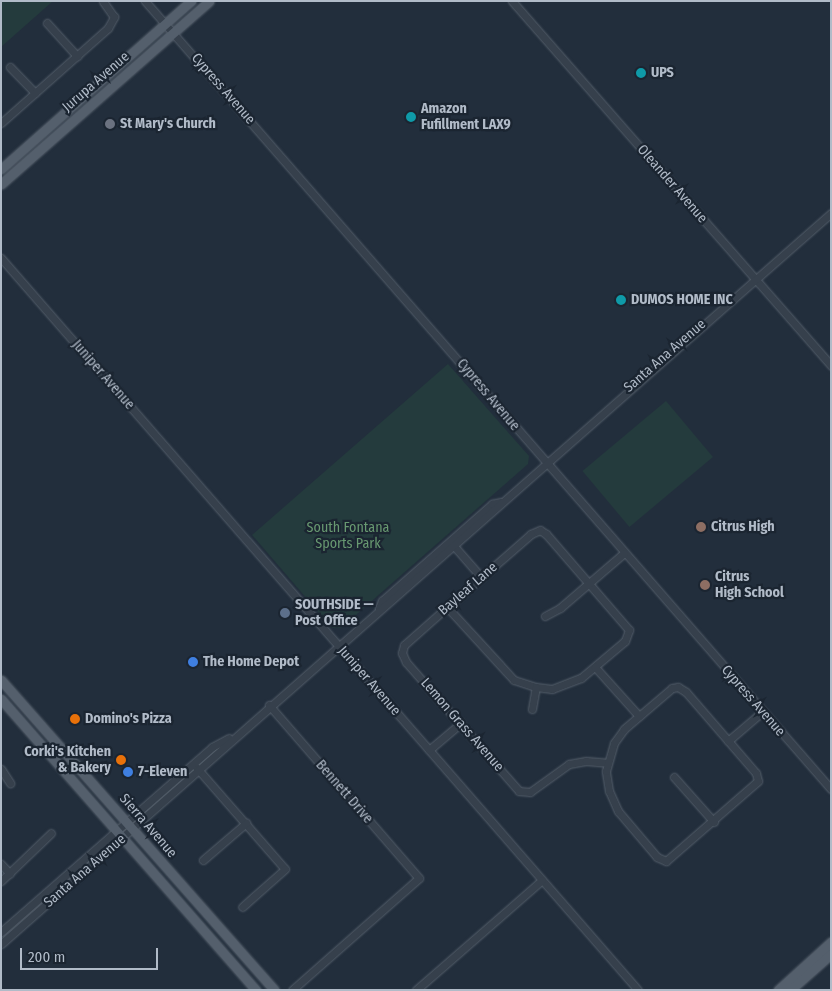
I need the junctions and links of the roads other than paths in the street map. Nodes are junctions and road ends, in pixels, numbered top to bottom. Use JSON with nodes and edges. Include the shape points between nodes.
{"nodes":[{"id":1,"x":145,"y":1,"type":"edge"},
{"id":2,"x":191,"y":1,"type":"edge"},
{"id":3,"x":209,"y":1,"type":"edge"},
{"id":4,"x":512,"y":1,"type":"edge"},
{"id":5,"x":105,"y":2,"type":"edge"},
{"id":6,"x":47,"y":23,"type":"dead end"},
{"id":7,"x":165,"y":24,"type":"junction"},
{"id":8,"x":173,"y":33,"type":"junction"},
{"id":9,"x":77,"y":56,"type":"junction"},
{"id":10,"x":10,"y":67,"type":"dead end"},
{"id":11,"x":35,"y":93,"type":"junction"},
{"id":12,"x":1,"y":123,"type":"edge"},
{"id":13,"x":1,"y":169,"type":"edge"},
{"id":14,"x":1,"y":184,"type":"edge"},
{"id":15,"x":831,"y":213,"type":"edge"},
{"id":16,"x":1,"y":258,"type":"edge"},
{"id":17,"x":754,"y":279,"type":"junction"},
{"id":18,"x":831,"y":366,"type":"edge"},
{"id":19,"x":545,"y":463,"type":"junction"},
{"id":20,"x":501,"y":502,"type":"junction"},
{"id":21,"x":454,"y":546,"type":"junction"},
{"id":22,"x":624,"y":553,"type":"junction"},
{"id":23,"x":481,"y":577,"type":"junction"},
{"id":24,"x":590,"y":582,"type":"junction"},
{"id":25,"x":447,"y":607,"type":"junction"},
{"id":26,"x":379,"y":608,"type":"junction"},
{"id":27,"x":545,"y":616,"type":"dead end"},
{"id":28,"x":338,"y":645,"type":"junction"},
{"id":29,"x":402,"y":653,"type":"joint"},
{"id":30,"x":595,"y":667,"type":"junction"},
{"id":31,"x":1,"y":680,"type":"edge"},
{"id":32,"x":536,"y":688,"type":"junction"},
{"id":33,"x":1,"y":699,"type":"edge"},
{"id":34,"x":269,"y":706,"type":"junction"},
{"id":35,"x":532,"y":709,"type":"dead end"},
{"id":36,"x":762,"y":712,"type":"junction"},
{"id":37,"x":639,"y":716,"type":"junction"},
{"id":38,"x":461,"y":723,"type":"junction"},
{"id":39,"x":234,"y":736,"type":"junction"},
{"id":40,"x":728,"y":741,"type":"junction"},
{"id":41,"x":429,"y":750,"type":"junction"},
{"id":42,"x":607,"y":763,"type":"junction"},
{"id":43,"x":193,"y":764,"type":"junction"},
{"id":44,"x":1,"y":769,"type":"edge"},
{"id":45,"x":199,"y":770,"type":"junction"},
{"id":46,"x":674,"y":777,"type":"dead end"},
{"id":47,"x":10,"y":783,"type":"dead end"},
{"id":48,"x":831,"y":789,"type":"edge"},
{"id":49,"x":714,"y":822,"type":"junction"},
{"id":50,"x":246,"y":823,"type":"junction"},
{"id":51,"x":130,"y":825,"type":"junction"},
{"id":52,"x":51,"y":833,"type":"dead end"},
{"id":53,"x":119,"y":834,"type":"junction"},
{"id":54,"x":203,"y":860,"type":"dead end"},
{"id":55,"x":1,"y":864,"type":"edge"},
{"id":56,"x":10,"y":874,"type":"junction"},
{"id":57,"x":542,"y":880,"type":"junction"},
{"id":58,"x":1,"y":882,"type":"edge"},
{"id":59,"x":242,"y":907,"type":"dead end"},
{"id":60,"x":1,"y":932,"type":"edge"},
{"id":61,"x":831,"y":942,"type":"edge"},
{"id":62,"x":1,"y":944,"type":"edge"},
{"id":63,"x":831,"y":954,"type":"edge"},
{"id":64,"x":256,"y":990,"type":"edge"},
{"id":65,"x":274,"y":990,"type":"edge"},
{"id":66,"x":292,"y":990,"type":"edge"},
{"id":67,"x":416,"y":990,"type":"edge"},
{"id":68,"x":638,"y":990,"type":"edge"},
{"id":69,"x":778,"y":990,"type":"edge"},
{"id":70,"x":790,"y":990,"type":"edge"}],
"edges":[{"from":1,"to":7,"type":"street","name":"Cypress Avenue"},
{"from":2,"to":7,"type":"main road","name":"Jurupa Avenue"},
{"from":3,"to":8,"type":"main road","name":"Jurupa Avenue"},
{"from":4,"to":17,"type":"street","name":"Oleander Avenue"},
{"from":5,"to":9,"type":"street","via":[[114,17]]},
{"from":6,"to":9,"type":"street"},
{"from":7,"to":8,"type":"street","name":"Cypress Avenue"},
{"from":7,"to":13,"type":"main road","name":"Jurupa Avenue"},
{"from":8,"to":14,"type":"main road","name":"Jurupa Avenue"},
{"from":8,"to":19,"type":"street","name":"Cypress Avenue"},
{"from":9,"to":11,"type":"street"},
{"from":10,"to":11,"type":"street"},
{"from":11,"to":12,"type":"street"},
{"from":15,"to":17,"type":"street","name":"Santa Ana Avenue"},
{"from":16,"to":28,"type":"street","name":"Juniper Avenue"},
{"from":17,"to":18,"type":"street","name":"Oleander Avenue"},
{"from":17,"to":19,"type":"street","name":"Santa Ana Avenue"},
{"from":19,"to":20,"type":"street","name":"Santa Ana Avenue"},
{"from":19,"to":22,"type":"street","name":"Cypress Avenue"},
{"from":20,"to":21,"type":"street","name":"Santa Ana Avenue"},
{"from":20,"to":26,"type":"street","name":"Santa Ana Avenue","via":[[492,504],[382,600]]},
{"from":21,"to":23,"type":"street"},
{"from":21,"to":26,"type":"street","name":"Santa Ana Avenue","via":[[387,606]]},
{"from":22,"to":24,"type":"street"},
{"from":22,"to":36,"type":"street","name":"Cypress Avenue"},
{"from":23,"to":24,"type":"street","name":"Bayleaf Lane","via":[[540,530]]},
{"from":23,"to":25,"type":"street","name":"Bayleaf Lane"},
{"from":24,"to":27,"type":"street","via":[[554,613]]},
{"from":24,"to":30,"type":"street","via":[[626,622],[629,634]]},
{"from":25,"to":29,"type":"street","name":"Bayleaf Lane","via":[[404,645]]},
{"from":25,"to":32,"type":"street","via":[[506,673]]},
{"from":26,"to":28,"type":"street","name":"Santa Ana Avenue"},
{"from":28,"to":34,"type":"street","name":"Santa Ana Avenue"},
{"from":28,"to":41,"type":"street","name":"Juniper Avenue"},
{"from":29,"to":38,"type":"street","name":"Lemon Grass Avenue","via":[[406,662]]},
{"from":30,"to":32,"type":"street","via":[[567,686]]},
{"from":30,"to":37,"type":"street"},
{"from":31,"to":51,"type":"main road","name":"Sierra Avenue"},
{"from":32,"to":35,"type":"street"},
{"from":33,"to":53,"type":"main road","name":"Sierra Avenue"},
{"from":34,"to":39,"type":"street","name":"Santa Ana Avenue"},
{"from":34,"to":66,"type":"street","name":"Bennett Drive","via":[[419,878]]},
{"from":36,"to":40,"type":"street"},
{"from":36,"to":48,"type":"street","name":"Cypress Avenue"},
{"from":37,"to":40,"type":"street","via":[[672,688],[678,687]]},
{"from":37,"to":42,"type":"street","via":[[617,738]]},
{"from":38,"to":41,"type":"street"},
{"from":38,"to":42,"type":"street","name":"Lemon Grass Avenue","via":[[519,791],[527,793],[569,764],[586,761]]},
{"from":39,"to":43,"type":"street","name":"Santa Ana Avenue","via":[[212,747]]},
{"from":39,"to":45,"type":"street","name":"Santa Ana Avenue"},
{"from":40,"to":49,"type":"street","via":[[756,773],[758,781]]},
{"from":41,"to":57,"type":"street","name":"Juniper Avenue"},
{"from":42,"to":49,"type":"street","via":[[606,780],[614,804],[657,857],[666,861]]},
{"from":43,"to":45,"type":"street"},
{"from":43,"to":51,"type":"street","name":"Santa Ana Avenue"},
{"from":44,"to":47,"type":"street"},
{"from":45,"to":50,"type":"street"},
{"from":45,"to":51,"type":"street","name":"Santa Ana Avenue"},
{"from":46,"to":49,"type":"street"},
{"from":50,"to":54,"type":"street"},
{"from":50,"to":59,"type":"street","via":[[285,869]]},
{"from":51,"to":53,"type":"street","name":"Santa Ana Avenue"},
{"from":51,"to":65,"type":"main road","name":"Sierra Avenue"},
{"from":52,"to":56,"type":"street"},
{"from":53,"to":60,"type":"street","name":"Santa Ana Avenue"},
{"from":53,"to":62,"type":"street","name":"Santa Ana Avenue"},
{"from":53,"to":64,"type":"main road","name":"Sierra Avenue"},
{"from":55,"to":56,"type":"street"},
{"from":56,"to":58,"type":"street"},
{"from":57,"to":67,"type":"street"},
{"from":57,"to":68,"type":"street","name":"Juniper Avenue"},
{"from":61,"to":69,"type":"main road"},
{"from":63,"to":70,"type":"main road"}]}
